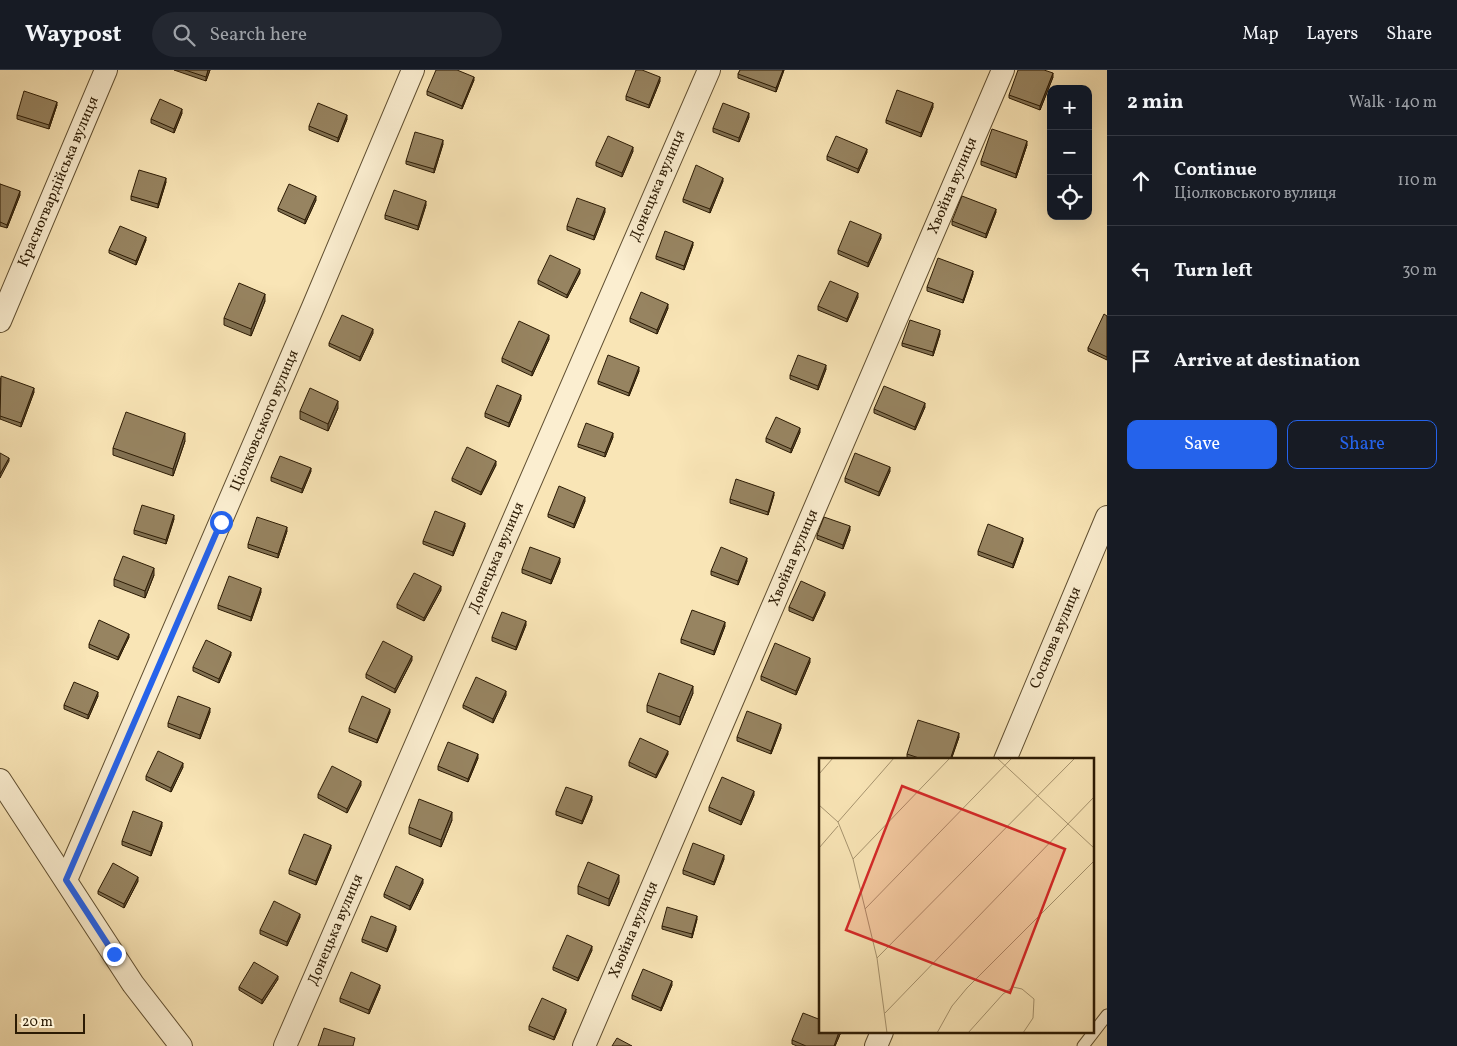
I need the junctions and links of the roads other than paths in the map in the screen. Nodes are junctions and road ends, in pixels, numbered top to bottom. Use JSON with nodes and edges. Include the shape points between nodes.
{"nodes":[{"id":1,"x":106,"y":70,"type":"edge"},
{"id":2,"x":413,"y":70,"type":"edge"},
{"id":3,"x":708,"y":70,"type":"edge"},
{"id":4,"x":1003,"y":70,"type":"edge"},
{"id":5,"x":0,"y":321,"type":"edge"},
{"id":6,"x":1107,"y":517,"type":"edge"},
{"id":7,"x":1005,"y":758,"type":"edge"},
{"id":8,"x":0,"y":780,"type":"edge"},
{"id":9,"x":66,"y":880,"type":"junction"},
{"id":10,"x":1107,"y":1015,"type":"edge"},
{"id":11,"x":1094,"y":1032,"type":"edge"},
{"id":12,"x":881,"y":1034,"type":"edge"},
{"id":13,"x":1092,"y":1034,"type":"edge"},
{"id":14,"x":180,"y":1046,"type":"edge"},
{"id":15,"x":285,"y":1046,"type":"edge"},
{"id":16,"x":584,"y":1046,"type":"edge"},
{"id":17,"x":876,"y":1046,"type":"edge"},
{"id":18,"x":1083,"y":1046,"type":"edge"}],
"edges":[{"from":1,"to":5,"type":"street","name":"Красногвардійська вулиця"},
{"from":2,"to":9,"type":"street","name":"Ціолковського вулиця"},
{"from":3,"to":15,"type":"street","name":"Донецька вулиця"},
{"from":4,"to":16,"type":"street","name":"Хвойна вулиця"},
{"from":6,"to":7,"type":"street","name":"Соснова вулиця"},
{"from":8,"to":9,"type":"street"},
{"from":9,"to":14,"type":"street","via":[[133,984]]},
{"from":10,"to":11,"type":"lane"},
{"from":12,"to":17,"type":"street"},
{"from":13,"to":18,"type":"lane"}]}
